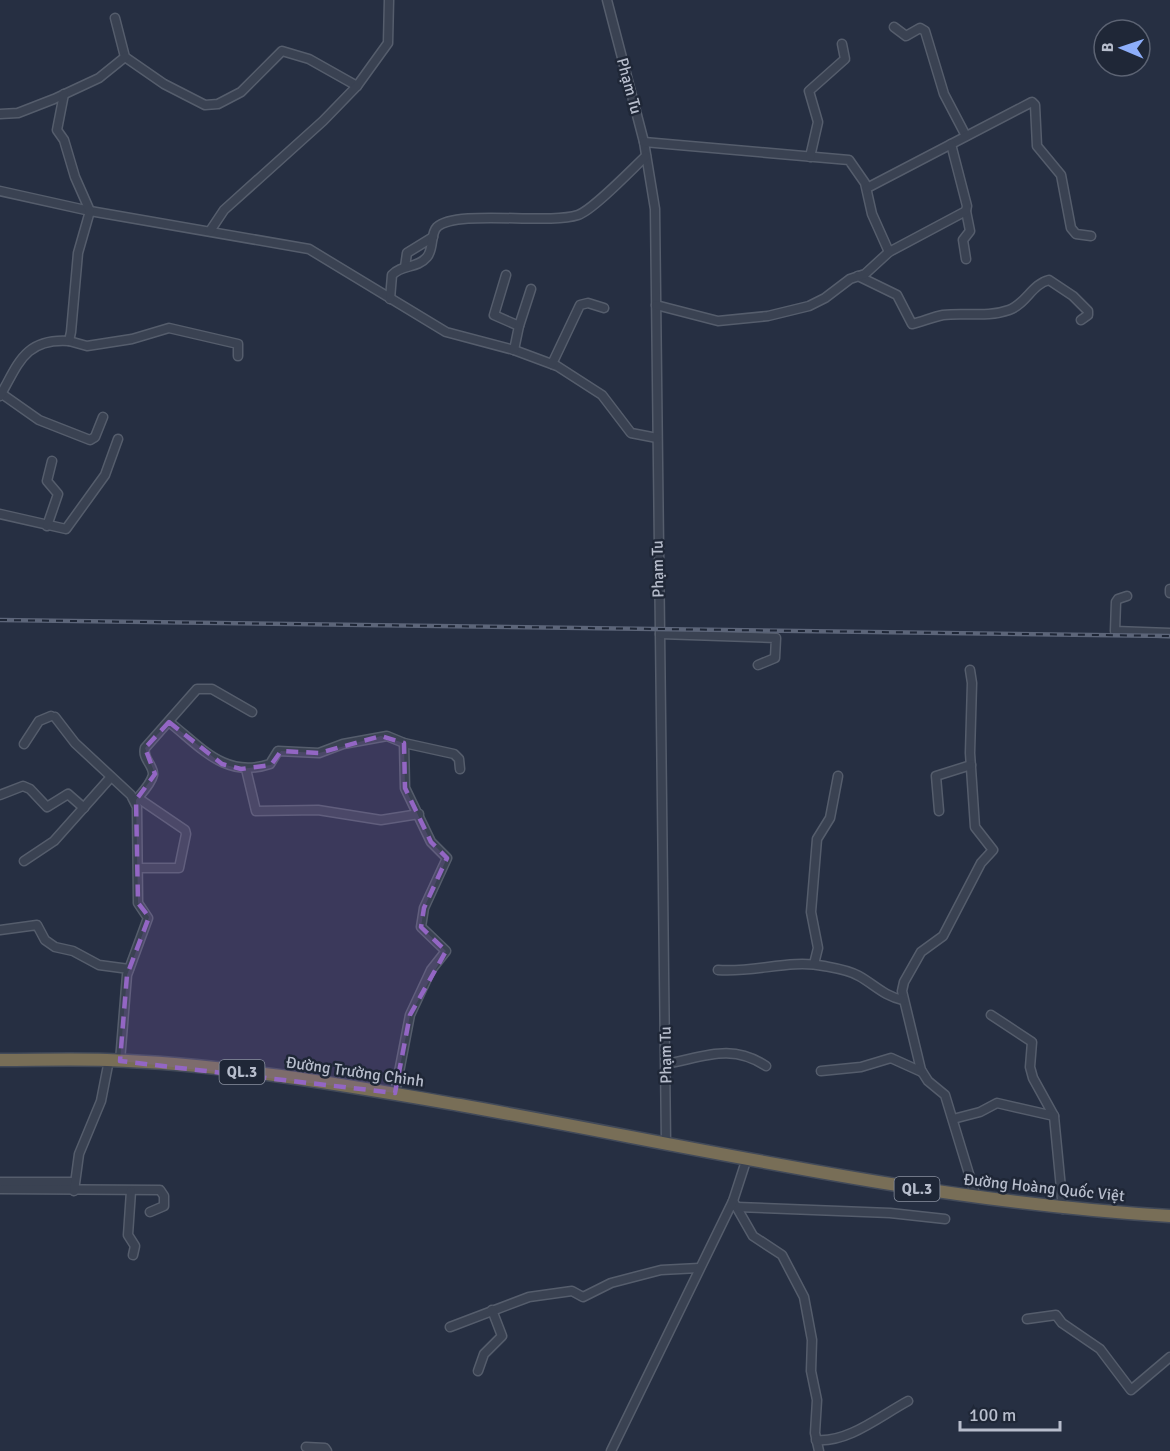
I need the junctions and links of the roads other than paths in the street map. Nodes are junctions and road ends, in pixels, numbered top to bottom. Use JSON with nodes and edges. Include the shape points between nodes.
{"nodes":[{"id":1,"x":389,"y":0,"type":"edge"},
{"id":2,"x":607,"y":0,"type":"edge"},
{"id":3,"x":115,"y":18,"type":"dead end"},
{"id":4,"x":894,"y":27,"type":"dead end"},
{"id":5,"x":842,"y":44,"type":"dead end"},
{"id":6,"x":125,"y":57,"type":"junction"},
{"id":7,"x":357,"y":86,"type":"junction"},
{"id":8,"x":64,"y":94,"type":"junction"},
{"id":9,"x":0,"y":114,"type":"edge"},
{"id":10,"x":966,"y":136,"type":"junction"},
{"id":11,"x":644,"y":142,"type":"junction"},
{"id":12,"x":951,"y":144,"type":"junction"},
{"id":13,"x":646,"y":156,"type":"junction"},
{"id":14,"x":810,"y":157,"type":"junction"},
{"id":15,"x":867,"y":188,"type":"junction"},
{"id":16,"x":0,"y":191,"type":"edge"},
{"id":17,"x":90,"y":211,"type":"junction"},
{"id":18,"x":966,"y":211,"type":"junction"},
{"id":19,"x":210,"y":231,"type":"junction"},
{"id":20,"x":1091,"y":236,"type":"dead end"},
{"id":21,"x":433,"y":237,"type":"junction"},
{"id":22,"x":889,"y":252,"type":"junction"},
{"id":23,"x":966,"y":259,"type":"dead end"},
{"id":24,"x":405,"y":267,"type":"junction"},
{"id":25,"x":506,"y":275,"type":"dead end"},
{"id":26,"x":858,"y":276,"type":"junction"},
{"id":27,"x":531,"y":289,"type":"dead end"},
{"id":28,"x":390,"y":299,"type":"junction"},
{"id":29,"x":656,"y":306,"type":"junction"},
{"id":30,"x":604,"y":308,"type":"dead end"},
{"id":31,"x":1081,"y":320,"type":"dead end"},
{"id":32,"x":519,"y":326,"type":"junction"},
{"id":33,"x":69,"y":341,"type":"junction"},
{"id":34,"x":514,"y":350,"type":"junction"},
{"id":35,"x":238,"y":356,"type":"dead end"},
{"id":36,"x":552,"y":364,"type":"junction"},
{"id":37,"x":1,"y":395,"type":"edge"},
{"id":38,"x":103,"y":417,"type":"dead end"},
{"id":39,"x":657,"y":438,"type":"junction"},
{"id":40,"x":118,"y":439,"type":"dead end"},
{"id":41,"x":52,"y":461,"type":"dead end"},
{"id":42,"x":0,"y":514,"type":"edge"},
{"id":43,"x":47,"y":526,"type":"junction"},
{"id":44,"x":1127,"y":596,"type":"dead end"},
{"id":45,"x":1170,"y":633,"type":"edge"},
{"id":46,"x":660,"y":634,"type":"junction"},
{"id":47,"x":758,"y":665,"type":"dead end"},
{"id":48,"x":969,"y":670,"type":"dead end"},
{"id":49,"x":252,"y":712,"type":"dead end"},
{"id":50,"x":169,"y":722,"type":"junction"},
{"id":51,"x":404,"y":743,"type":"junction"},
{"id":52,"x":24,"y":744,"type":"dead end"},
{"id":53,"x":971,"y":765,"type":"junction"},
{"id":54,"x":246,"y":769,"type":"junction"},
{"id":55,"x":460,"y":769,"type":"dead end"},
{"id":56,"x":838,"y":776,"type":"dead end"},
{"id":57,"x":111,"y":777,"type":"junction"},
{"id":58,"x":0,"y":795,"type":"edge"},
{"id":59,"x":137,"y":799,"type":"junction"},
{"id":60,"x":84,"y":808,"type":"junction"},
{"id":61,"x":939,"y":811,"type":"dead end"},
{"id":62,"x":418,"y":814,"type":"junction"},
{"id":63,"x":24,"y":861,"type":"dead end"},
{"id":64,"x":139,"y":868,"type":"junction"},
{"id":65,"x":0,"y":930,"type":"edge"},
{"id":66,"x":814,"y":964,"type":"junction"},
{"id":67,"x":129,"y":969,"type":"junction"},
{"id":68,"x":718,"y":970,"type":"dead end"},
{"id":69,"x":903,"y":1000,"type":"junction"},
{"id":70,"x":991,"y":1015,"type":"dead end"},
{"id":71,"x":0,"y":1060,"type":"edge"},
{"id":72,"x":114,"y":1061,"type":"junction"},
{"id":73,"x":666,"y":1064,"type":"junction"},
{"id":74,"x":766,"y":1066,"type":"dead end"},
{"id":75,"x":821,"y":1071,"type":"dead end"},
{"id":76,"x":922,"y":1072,"type":"junction"},
{"id":77,"x":395,"y":1093,"type":"junction"},
{"id":78,"x":1054,"y":1116,"type":"junction"},
{"id":79,"x":953,"y":1119,"type":"junction"},
{"id":80,"x":666,"y":1143,"type":"junction"},
{"id":81,"x":747,"y":1158,"type":"junction"},
{"id":82,"x":0,"y":1182,"type":"edge"},
{"id":83,"x":74,"y":1186,"type":"junction"},
{"id":84,"x":0,"y":1190,"type":"edge"},
{"id":85,"x":131,"y":1191,"type":"junction"},
{"id":86,"x":976,"y":1197,"type":"junction"},
{"id":87,"x":735,"y":1204,"type":"junction"},
{"id":88,"x":1063,"y":1209,"type":"junction"},
{"id":89,"x":150,"y":1212,"type":"dead end"},
{"id":90,"x":1170,"y":1216,"type":"edge"},
{"id":91,"x":945,"y":1220,"type":"dead end"},
{"id":92,"x":133,"y":1255,"type":"dead end"},
{"id":93,"x":699,"y":1268,"type":"junction"},
{"id":94,"x":492,"y":1310,"type":"junction"},
{"id":95,"x":1027,"y":1319,"type":"dead end"},
{"id":96,"x":450,"y":1327,"type":"dead end"},
{"id":97,"x":1170,"y":1357,"type":"edge"},
{"id":98,"x":478,"y":1371,"type":"dead end"},
{"id":99,"x":908,"y":1401,"type":"dead end"},
{"id":100,"x":816,"y":1440,"type":"junction"},
{"id":101,"x":306,"y":1447,"type":"dead end"},
{"id":102,"x":327,"y":1451,"type":"edge"},
{"id":103,"x":611,"y":1451,"type":"edge"},
{"id":104,"x":819,"y":1451,"type":"edge"}],
"edges":[{"from":1,"to":7,"type":"street","via":[[387,43]]},
{"from":2,"to":11,"type":"street","name":"Phạm Tu"},
{"from":3,"to":6,"type":"street"},
{"from":4,"to":10,"type":"street","via":[[906,36],[920,28],[925,32],[944,94]]},
{"from":5,"to":14,"type":"street","via":[[845,59],[808,92],[818,122]]},
{"from":6,"to":7,"type":"street","via":[[164,84],[205,105],[218,104],[242,92],[282,51],[309,59]]},
{"from":6,"to":8,"type":"street","via":[[99,78]]},
{"from":7,"to":19,"type":"street","via":[[224,210]]},
{"from":8,"to":9,"type":"street","via":[[18,113]]},
{"from":8,"to":17,"type":"street","via":[[57,130]]},
{"from":10,"to":12,"type":"street"},
{"from":10,"to":20,"type":"street","via":[[1034,103],[1037,146],[1061,175],[1071,228],[1076,234]]},
{"from":11,"to":13,"type":"street","name":"Phạm Tu"},
{"from":11,"to":14,"type":"street"},
{"from":12,"to":15,"type":"street"},
{"from":12,"to":18,"type":"street"},
{"from":13,"to":21,"type":"street","via":[[580,214],[466,219],[439,226]]},
{"from":13,"to":29,"type":"street","name":"Phạm Tu","via":[[655,198]]},
{"from":14,"to":15,"type":"street","via":[[849,160]]},
{"from":15,"to":22,"type":"street","via":[[872,214]]},
{"from":16,"to":17,"type":"street"},
{"from":17,"to":19,"type":"street"},
{"from":17,"to":33,"type":"street","via":[[78,253]]},
{"from":18,"to":22,"type":"street"},
{"from":18,"to":23,"type":"street","via":[[970,231],[963,240]]},
{"from":19,"to":28,"type":"street","via":[[309,249]]},
{"from":21,"to":24,"type":"street","via":[[407,253]]},
{"from":21,"to":24,"type":"street","via":[[428,256]]},
{"from":22,"to":26,"type":"street","via":[[866,274]]},
{"from":24,"to":28,"type":"street","via":[[392,275]]},
{"from":25,"to":32,"type":"street","via":[[494,315]]},
{"from":26,"to":29,"type":"street","via":[[818,303],[768,316],[718,321]]},
{"from":26,"to":31,"type":"street","via":[[897,295],[912,324],[942,316],[1009,310],[1049,280],[1088,311]]},
{"from":27,"to":32,"type":"street"},
{"from":28,"to":34,"type":"street","via":[[446,332]]},
{"from":29,"to":39,"type":"street","name":"Phạm Tu"},
{"from":30,"to":36,"type":"street","via":[[588,303],[579,305]]},
{"from":32,"to":34,"type":"street"},
{"from":33,"to":35,"type":"street","via":[[87,346],[169,328],[238,344]]},
{"from":33,"to":37,"type":"street","via":[[56,340],[24,356],[15,365]]},
{"from":34,"to":36,"type":"street"},
{"from":36,"to":39,"type":"street","via":[[602,395],[631,433]]},
{"from":37,"to":38,"type":"street","via":[[39,420],[90,440]]},
{"from":39,"to":46,"type":"street","name":"Phạm Tu"},
{"from":40,"to":43,"type":"street","via":[[105,475],[69,528]]},
{"from":41,"to":43,"type":"street","via":[[47,481],[58,494]]},
{"from":42,"to":43,"type":"street"},
{"from":44,"to":45,"type":"street","via":[[1116,602],[1115,631]]},
{"from":46,"to":47,"type":"street","via":[[776,638],[775,658]]},
{"from":46,"to":73,"type":"street","name":"Phạm Tu"},
{"from":48,"to":53,"type":"street"},
{"from":49,"to":50,"type":"street","via":[[212,689],[197,689]]},
{"from":50,"to":54,"type":"street","via":[[222,764]]},
{"from":50,"to":59,"type":"street","via":[[145,747],[144,757],[153,774]]},
{"from":51,"to":54,"type":"street","via":[[381,736],[319,753],[281,751],[275,753],[270,764]]},
{"from":51,"to":55,"type":"street","via":[[454,754]]},
{"from":51,"to":62,"type":"street","via":[[405,788]]},
{"from":52,"to":57,"type":"street","via":[[39,721],[53,716]]},
{"from":53,"to":61,"type":"street","via":[[936,776]]},
{"from":53,"to":69,"type":"street","via":[[975,827],[993,850],[981,863],[943,936],[921,952],[904,982]]},
{"from":54,"to":62,"type":"street","via":[[256,811],[318,810],[381,820]]},
{"from":56,"to":66,"type":"street","via":[[830,818],[817,839],[811,912],[818,948]]},
{"from":57,"to":59,"type":"street"},
{"from":57,"to":60,"type":"street"},
{"from":58,"to":60,"type":"street","via":[[27,786],[47,807],[68,795]]},
{"from":59,"to":64,"type":"street"},
{"from":59,"to":64,"type":"street","via":[[186,832],[179,868]]},
{"from":60,"to":63,"type":"street","via":[[54,841]]},
{"from":62,"to":77,"type":"street","via":[[431,842],[447,858],[424,908],[421,927],[446,951],[431,970],[410,1016]]},
{"from":64,"to":67,"type":"street","via":[[138,903],[148,918]]},
{"from":65,"to":67,"type":"street","via":[[37,925],[45,940],[55,947],[73,951],[99,965]]},
{"from":66,"to":68,"type":"street"},
{"from":66,"to":69,"type":"street","via":[[854,973],[884,994]]},
{"from":67,"to":72,"type":"street"},
{"from":69,"to":76,"type":"street"},
{"from":70,"to":78,"type":"street","via":[[1032,1042],[1033,1078]]},
{"from":71,"to":72,"type":"highway","name":"Đường Trường Chinh","number":"QL.3"},
{"from":72,"to":77,"type":"highway","name":"Đường Trường Chinh","number":"QL.3","via":[[224,1070]]},
{"from":72,"to":83,"type":"street","via":[[79,1154]]},
{"from":73,"to":74,"type":"street","via":[[714,1054],[743,1053]]},
{"from":73,"to":80,"type":"street","name":"Phạm Tu"},
{"from":75,"to":76,"type":"street","via":[[861,1067],[894,1058]]},
{"from":76,"to":79,"type":"street","via":[[945,1095]]},
{"from":77,"to":80,"type":"highway","name":"Đường Trường Chinh","number":"QL.3"},
{"from":78,"to":79,"type":"street","via":[[997,1103]]},
{"from":78,"to":88,"type":"street"},
{"from":79,"to":86,"type":"street"},
{"from":80,"to":81,"type":"highway","name":"Đường Hoàng Quốc Việt","number":"QL.3"},
{"from":81,"to":86,"type":"highway","name":"Đường Hoàng Quốc Việt","number":"QL.3","via":[[904,1188]]},
{"from":81,"to":87,"type":"street"},
{"from":82,"to":83,"type":"street"},
{"from":83,"to":84,"type":"street"},
{"from":83,"to":85,"type":"street"},
{"from":85,"to":89,"type":"street","via":[[160,1190],[164,1206]]},
{"from":85,"to":92,"type":"street","via":[[128,1235],[135,1246]]},
{"from":86,"to":88,"type":"highway","name":"Đường Hoàng Quốc Việt","number":"QL.3"},
{"from":87,"to":91,"type":"street"},
{"from":87,"to":93,"type":"street"},
{"from":87,"to":100,"type":"street","via":[[753,1236],[782,1255],[804,1297],[812,1340]]},
{"from":88,"to":90,"type":"highway","name":"Đường Hoàng Quốc Việt","number":"QL.3"},
{"from":93,"to":94,"type":"street","via":[[661,1270],[611,1283],[583,1297],[572,1291],[536,1296]]},
{"from":93,"to":103,"type":"street"},
{"from":94,"to":96,"type":"street"},
{"from":94,"to":98,"type":"street","via":[[502,1336],[484,1354]]},
{"from":95,"to":97,"type":"street","via":[[1056,1315],[1100,1350],[1131,1390]]},
{"from":99,"to":100,"type":"street","via":[[857,1431],[834,1440]]},
{"from":100,"to":104,"type":"street"},
{"from":101,"to":102,"type":"street"}]}
